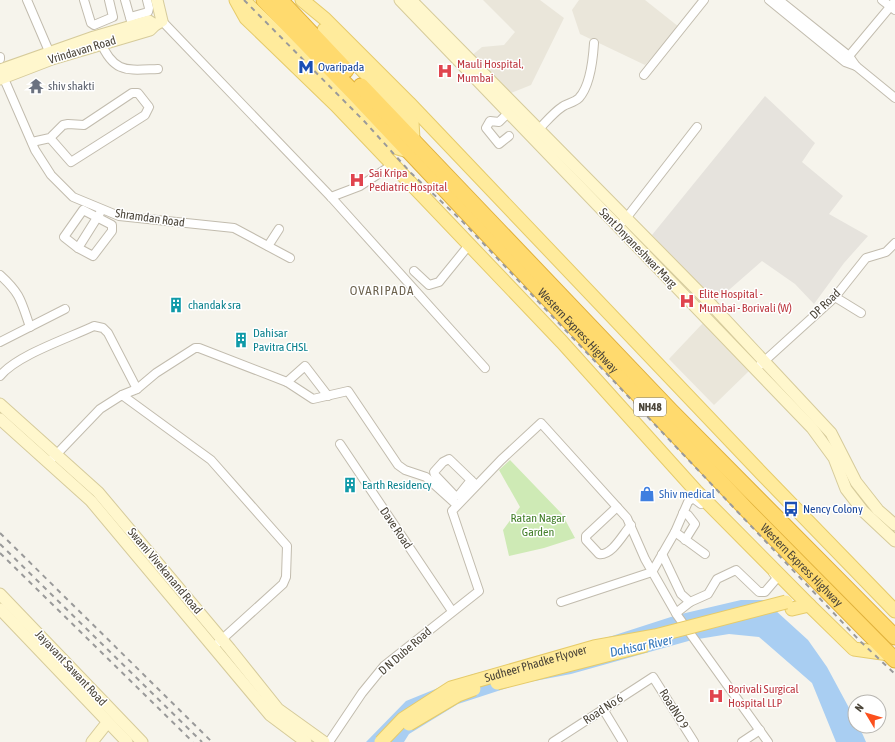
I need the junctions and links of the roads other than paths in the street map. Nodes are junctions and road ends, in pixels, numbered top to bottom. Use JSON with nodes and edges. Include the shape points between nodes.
{"nodes":[{"id":1,"x":27,"y":0,"type":"edge"},
{"id":2,"x":80,"y":0,"type":"edge"},
{"id":3,"x":84,"y":0,"type":"edge"},
{"id":4,"x":109,"y":0,"type":"edge"},
{"id":5,"x":125,"y":0,"type":"edge"},
{"id":6,"x":147,"y":0,"type":"edge"},
{"id":7,"x":157,"y":0,"type":"edge"},
{"id":8,"x":236,"y":0,"type":"edge"},
{"id":9,"x":243,"y":0,"type":"edge"},
{"id":10,"x":264,"y":0,"type":"edge"},
{"id":11,"x":280,"y":0,"type":"edge"},
{"id":12,"x":296,"y":0,"type":"edge"},
{"id":13,"x":302,"y":0,"type":"edge"},
{"id":14,"x":400,"y":0,"type":"edge"},
{"id":15,"x":410,"y":0,"type":"edge"},
{"id":16,"x":704,"y":0,"type":"edge"},
{"id":17,"x":769,"y":0,"type":"edge"},
{"id":18,"x":779,"y":0,"type":"edge"},
{"id":19,"x":882,"y":0,"type":"edge"},
{"id":20,"x":893,"y":6,"type":"edge"},
{"id":21,"x":419,"y":15,"type":"junction"},
{"id":22,"x":158,"y":23,"type":"junction"},
{"id":23,"x":127,"y":27,"type":"junction"},
{"id":24,"x":97,"y":40,"type":"junction"},
{"id":25,"x":594,"y":43,"type":"dead end"},
{"id":26,"x":50,"y":55,"type":"junction"},
{"id":27,"x":849,"y":56,"type":"junction"},
{"id":28,"x":856,"y":66,"type":"junction"},
{"id":29,"x":158,"y":69,"type":"dead end"},
{"id":30,"x":1,"y":73,"type":"edge"},
{"id":31,"x":644,"y":75,"type":"dead end"},
{"id":32,"x":895,"y":98,"type":"edge"},
{"id":33,"x":508,"y":113,"type":"junction"},
{"id":34,"x":697,"y":127,"type":"dead end"},
{"id":35,"x":538,"y":130,"type":"junction"},
{"id":36,"x":509,"y":136,"type":"dead end"},
{"id":37,"x":50,"y":138,"type":"junction"},
{"id":38,"x":32,"y":142,"type":"junction"},
{"id":39,"x":411,"y":145,"type":"junction"},
{"id":40,"x":392,"y":165,"type":"junction"},
{"id":41,"x":331,"y":197,"type":"junction"},
{"id":42,"x":100,"y":212,"type":"junction"},
{"id":43,"x":622,"y":224,"type":"junction"},
{"id":44,"x":279,"y":229,"type":"dead end"},
{"id":45,"x":895,"y":243,"type":"edge"},
{"id":46,"x":469,"y":245,"type":"junction"},
{"id":47,"x":268,"y":246,"type":"junction"},
{"id":48,"x":78,"y":248,"type":"junction"},
{"id":49,"x":290,"y":258,"type":"dead end"},
{"id":50,"x":414,"y":270,"type":"dead end"},
{"id":51,"x":0,"y":275,"type":"edge"},
{"id":52,"x":835,"y":297,"type":"junction"},
{"id":53,"x":65,"y":309,"type":"dead end"},
{"id":54,"x":861,"y":313,"type":"dead end"},
{"id":55,"x":30,"y":327,"type":"junction"},
{"id":56,"x":0,"y":342,"type":"edge"},
{"id":57,"x":764,"y":361,"type":"junction"},
{"id":58,"x":485,"y":368,"type":"dead end"},
{"id":59,"x":755,"y":369,"type":"junction"},
{"id":60,"x":0,"y":376,"type":"edge"},
{"id":61,"x":287,"y":382,"type":"junction"},
{"id":62,"x":137,"y":389,"type":"junction"},
{"id":63,"x":122,"y":395,"type":"junction"},
{"id":64,"x":328,"y":396,"type":"junction"},
{"id":65,"x":0,"y":404,"type":"edge"},
{"id":66,"x":0,"y":419,"type":"edge"},
{"id":67,"x":18,"y":428,"type":"junction"},
{"id":68,"x":340,"y":444,"type":"dead end"},
{"id":69,"x":52,"y":459,"type":"junction"},
{"id":70,"x":473,"y":483,"type":"junction"},
{"id":71,"x":457,"y":505,"type":"junction"},
{"id":72,"x":617,"y":507,"type":"junction"},
{"id":73,"x":683,"y":513,"type":"junction"},
{"id":74,"x":895,"y":525,"type":"edge"},
{"id":75,"x":631,"y":526,"type":"junction"},
{"id":76,"x":675,"y":532,"type":"junction"},
{"id":77,"x":686,"y":540,"type":"junction"},
{"id":78,"x":895,"y":541,"type":"edge"},
{"id":79,"x":662,"y":554,"type":"junction"},
{"id":80,"x":705,"y":554,"type":"dead end"},
{"id":81,"x":652,"y":572,"type":"junction"},
{"id":82,"x":0,"y":594,"type":"edge"},
{"id":83,"x":799,"y":594,"type":"junction"},
{"id":84,"x":561,"y":602,"type":"dead end"},
{"id":85,"x":690,"y":602,"type":"junction"},
{"id":86,"x":789,"y":605,"type":"junction"},
{"id":87,"x":809,"y":605,"type":"junction"},
{"id":88,"x":0,"y":609,"type":"edge"},
{"id":89,"x":452,"y":611,"type":"junction"},
{"id":90,"x":895,"y":611,"type":"edge"},
{"id":91,"x":677,"y":614,"type":"junction"},
{"id":92,"x":895,"y":637,"type":"edge"},
{"id":93,"x":218,"y":643,"type":"junction"},
{"id":94,"x":892,"y":657,"type":"edge"},
{"id":95,"x":653,"y":677,"type":"joint"},
{"id":96,"x":602,"y":709,"type":"junction"},
{"id":97,"x":107,"y":723,"type":"junction"},
{"id":98,"x":760,"y":730,"type":"junction"},
{"id":99,"x":92,"y":742,"type":"edge"},
{"id":100,"x":127,"y":742,"type":"edge"},
{"id":101,"x":142,"y":742,"type":"edge"},
{"id":102,"x":306,"y":742,"type":"edge"},
{"id":103,"x":324,"y":742,"type":"edge"},
{"id":104,"x":329,"y":742,"type":"edge"},
{"id":105,"x":381,"y":742,"type":"edge"},
{"id":106,"x":392,"y":742,"type":"edge"},
{"id":107,"x":554,"y":742,"type":"edge"},
{"id":108,"x":623,"y":742,"type":"edge"},
{"id":109,"x":694,"y":742,"type":"edge"},
{"id":110,"x":742,"y":742,"type":"edge"},
{"id":111,"x":768,"y":742,"type":"edge"}],
"edges":[{"from":1,"to":26,"type":"street"},
{"from":2,"to":24,"type":"street"},
{"from":3,"to":4,"type":"street","via":[[91,23],[94,25],[110,20],[114,16]]},
{"from":5,"to":23,"type":"street"},
{"from":6,"to":23,"type":"street","via":[[148,12]]},
{"from":7,"to":22,"type":"street"},
{"from":8,"to":40,"type":"main road","via":[[246,18],[336,105]]},
{"from":9,"to":39,"type":"main road","via":[[392,146]]},
{"from":10,"to":39,"type":"highway","name":"Western Express Highway","number":"NH48"},
{"from":11,"to":39,"type":"highway","name":"Western Express Highway","number":"NH48"},
{"from":12,"to":39,"type":"main road","via":[[412,122]]},
{"from":13,"to":90,"type":"main road","via":[[325,18]]},
{"from":14,"to":21,"type":"street","name":"Sant Dnyaneshwar Marg"},
{"from":15,"to":21,"type":"street","name":"Sant Dnyaneshwar Marg"},
{"from":16,"to":31,"type":"street"},
{"from":17,"to":28,"type":"street","via":[[845,62]]},
{"from":18,"to":27,"type":"street"},
{"from":19,"to":20,"type":"street"},
{"from":20,"to":27,"type":"street"},
{"from":21,"to":33,"type":"street","name":"Sant Dnyaneshwar Marg"},
{"from":21,"to":35,"type":"street","name":"Sant Dnyaneshwar Marg"},
{"from":22,"to":23,"type":"street","name":"Vrindavan Road","via":[[150,30]]},
{"from":22,"to":41,"type":"street"},
{"from":23,"to":24,"type":"street","name":"Vrindavan Road"},
{"from":24,"to":26,"type":"street","name":"Vrindavan Road"},
{"from":24,"to":29,"type":"street","via":[[118,67],[130,70]]},
{"from":25,"to":35,"type":"street","via":[[591,68],[583,91],[577,100],[562,106]]},
{"from":26,"to":30,"type":"street","name":"Vrindavan Road"},
{"from":27,"to":28,"type":"street"},
{"from":28,"to":32,"type":"street"},
{"from":30,"to":38,"type":"street","name":"Shramdan Road"},
{"from":33,"to":36,"type":"street","via":[[499,122],[490,121],[486,128],[499,144]]},
{"from":33,"to":43,"type":"street","name":"Sant Dnyaneshwar Marg"},
{"from":34,"to":43,"type":"street"},
{"from":35,"to":43,"type":"street","name":"Sant Dnyaneshwar Marg"},
{"from":37,"to":37,"type":"street","via":[[71,162],[145,115],[149,107],[138,93],[132,93],[84,125],[63,125]]},
{"from":37,"to":38,"type":"street"},
{"from":38,"to":42,"type":"street","name":"Shramdan Road","via":[[51,175],[73,197]]},
{"from":39,"to":92,"type":"highway","name":"Western Express Highway","number":"NH48"},
{"from":39,"to":94,"type":"highway","name":"Western Express Highway","number":"NH48","via":[[745,508]]},
{"from":40,"to":41,"type":"street","via":[[360,186]]},
{"from":40,"to":46,"type":"main road"},
{"from":41,"to":58,"type":"street"},
{"from":42,"to":47,"type":"street","name":"Shramdan Road","via":[[234,228]]},
{"from":42,"to":48,"type":"street"},
{"from":42,"to":48,"type":"street","via":[[83,210],[64,236]]},
{"from":42,"to":48,"type":"street","via":[[112,225],[112,231],[93,256]]},
{"from":43,"to":57,"type":"street","name":"Sant Dnyaneshwar Marg"},
{"from":43,"to":59,"type":"street","name":"Sant Dnyaneshwar Marg"},
{"from":44,"to":47,"type":"street"},
{"from":45,"to":52,"type":"street","name":"DP Road","via":[[886,252],[866,258]]},
{"from":46,"to":50,"type":"street","via":[[439,282],[433,285],[429,285]]},
{"from":46,"to":83,"type":"main road","via":[[562,342],[696,491]]},
{"from":47,"to":49,"type":"street","name":"Shramdan Road"},
{"from":51,"to":55,"type":"street","via":[[15,288]]},
{"from":52,"to":54,"type":"street"},
{"from":52,"to":57,"type":"street","name":"DP Road"},
{"from":53,"to":55,"type":"street"},
{"from":55,"to":56,"type":"street"},
{"from":57,"to":59,"type":"street","name":"DP Road"},
{"from":57,"to":74,"type":"street","name":"Sant Dnyaneshwar Marg","via":[[831,433],[856,482],[878,510]]},
{"from":59,"to":78,"type":"street","name":"Sant Dnyaneshwar Marg","via":[[812,428],[834,458],[846,489],[863,511]]},
{"from":60,"to":62,"type":"street","via":[[26,357],[94,326],[103,328],[108,333]]},
{"from":61,"to":62,"type":"street","via":[[195,348],[156,372]]},
{"from":61,"to":64,"type":"street","via":[[313,399]]},
{"from":61,"to":64,"type":"street","via":[[305,366]]},
{"from":62,"to":63,"type":"street"},
{"from":63,"to":69,"type":"street","via":[[105,402]]},
{"from":63,"to":93,"type":"street","via":[[211,460],[287,546],[287,570],[283,584]]},
{"from":64,"to":71,"type":"street","via":[[348,391],[398,465],[426,477]]},
{"from":65,"to":67,"type":"street","name":"Swami Vivekanand Road"},
{"from":66,"to":67,"type":"street","name":"Swami Vivekanand Road"},
{"from":67,"to":69,"type":"street","name":"Swami Vivekanand Road"},
{"from":68,"to":89,"type":"street","name":"Dave Road"},
{"from":69,"to":93,"type":"street","name":"Swami Vivekanand Road"},
{"from":70,"to":70,"type":"street","via":[[449,459],[434,472],[455,496]]},
{"from":70,"to":71,"type":"street"},
{"from":70,"to":72,"type":"street","via":[[541,423]]},
{"from":71,"to":89,"type":"street","name":"D N Dube Road","via":[[452,511],[479,591]]},
{"from":72,"to":75,"type":"street"},
{"from":72,"to":75,"type":"street","via":[[586,536],[586,540],[599,554],[604,554]]},
{"from":73,"to":76,"type":"street"},
{"from":73,"to":77,"type":"street","via":[[695,524]]},
{"from":73,"to":85,"type":"street","via":[[690,499],[695,498],[777,578],[765,592],[762,592],[736,570],[717,579],[708,594]]},
{"from":75,"to":81,"type":"street"},
{"from":76,"to":77,"type":"street"},
{"from":76,"to":79,"type":"street"},
{"from":77,"to":80,"type":"street"},
{"from":79,"to":81,"type":"street"},
{"from":79,"to":85,"type":"street","via":[[681,594]]},
{"from":81,"to":84,"type":"street"},
{"from":81,"to":91,"type":"street"},
{"from":82,"to":101,"type":"street","name":"Jayavant Sawant Road"},
{"from":83,"to":86,"type":"main road","name":"Sudheer Phadke Flyover"},
{"from":83,"to":87,"type":"main road"},
{"from":85,"to":91,"type":"street"},
{"from":86,"to":87,"type":"main road","name":"Sudheer Phadke Flyover"},
{"from":86,"to":105,"type":"main road","name":"Sudheer Phadke Flyover","bridge":true,"via":[[655,636],[594,647],[451,688],[403,719]]},
{"from":86,"to":106,"type":"main road","name":"Sudheer Phadke Flyover","bridge":true,"via":[[458,695],[408,724]]},
{"from":87,"to":94,"type":"main road","via":[[854,649]]},
{"from":88,"to":97,"type":"street","name":"Jayavant Sawant Road"},
{"from":89,"to":104,"type":"street","name":"D N Dube Road","via":[[384,666]]},
{"from":91,"to":98,"type":"street"},
{"from":93,"to":102,"type":"street","name":"Swami Vivekanand Road","via":[[270,715]]},
{"from":93,"to":103,"type":"street","name":"Swami Vivekanand Road","via":[[278,709]]},
{"from":95,"to":96,"type":"street","name":"Road No 6"},
{"from":95,"to":109,"type":"street","name":"RoadNO 9"},
{"from":96,"to":107,"type":"street","name":"Road No 6"},
{"from":96,"to":108,"type":"street"},
{"from":97,"to":99,"type":"street"},
{"from":97,"to":100,"type":"street","name":"Jayavant Sawant Road"},
{"from":98,"to":110,"type":"street"},
{"from":98,"to":111,"type":"street"}]}
